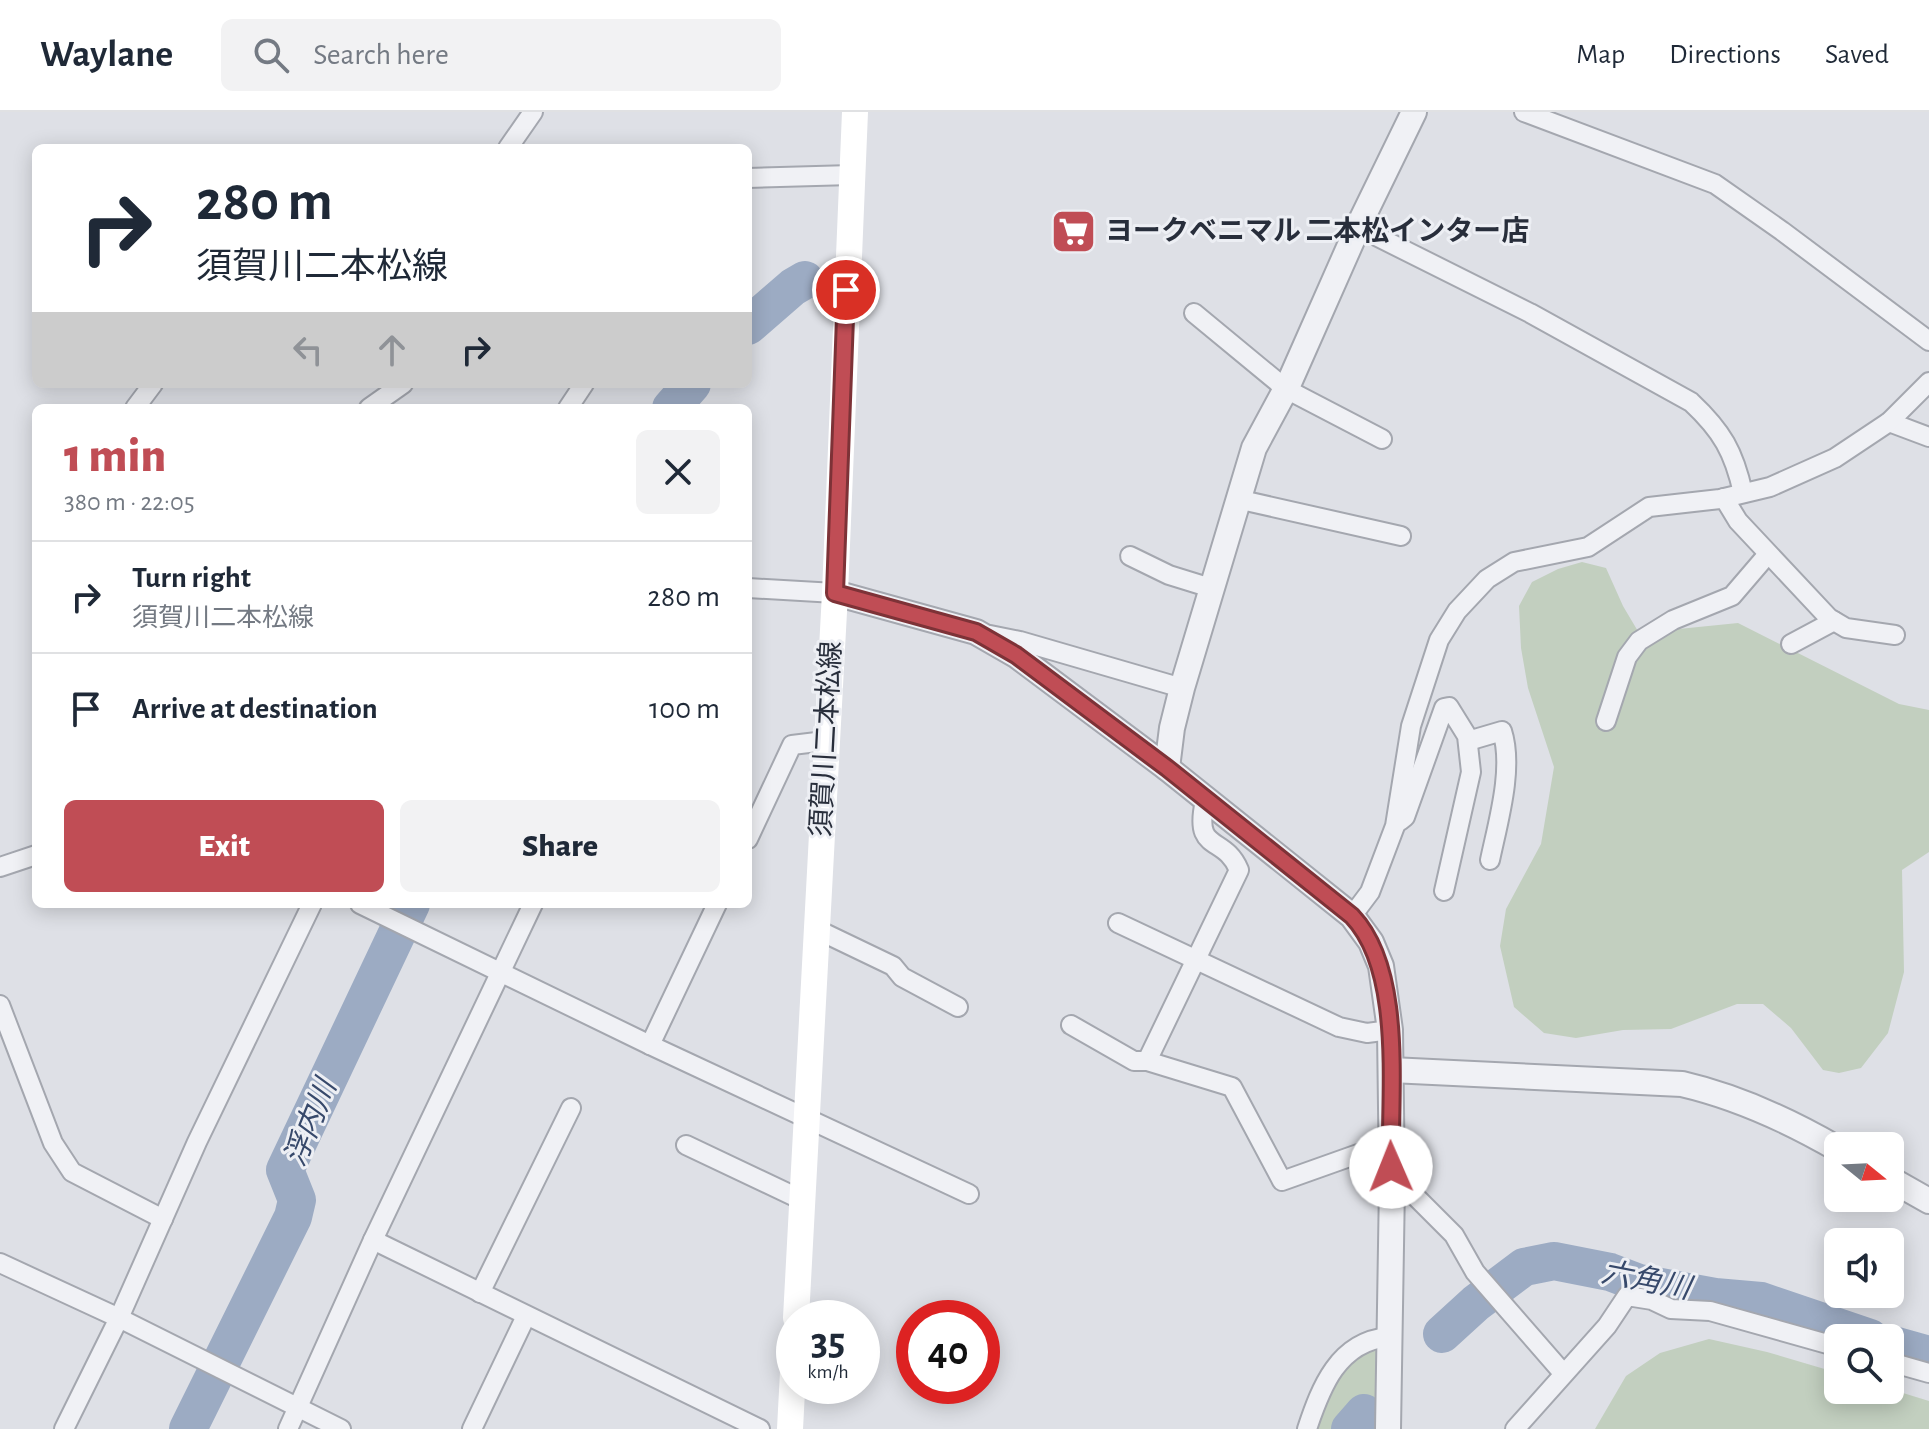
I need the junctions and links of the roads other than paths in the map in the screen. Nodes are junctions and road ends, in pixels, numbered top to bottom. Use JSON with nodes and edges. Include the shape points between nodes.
{"nodes":[{"id":1,"x":533,"y":112,"type":"edge"},
{"id":2,"x":855,"y":112,"type":"edge"},
{"id":3,"x":1414,"y":112,"type":"edge"},
{"id":4,"x":1524,"y":112,"type":"edge"},
{"id":5,"x":511,"y":144,"type":"edge"},
{"id":6,"x":852,"y":175,"type":"junction"},
{"id":7,"x":752,"y":178,"type":"edge"},
{"id":8,"x":1358,"y":227,"type":"junction"},
{"id":9,"x":1194,"y":313,"type":"dead end"},
{"id":10,"x":1929,"y":341,"type":"edge"},
{"id":11,"x":1929,"y":382,"type":"edge"},
{"id":12,"x":397,"y":388,"type":"edge"},
{"id":13,"x":1286,"y":389,"type":"junction"},
{"id":14,"x":375,"y":404,"type":"edge"},
{"id":15,"x":1889,"y":422,"type":"junction"},
{"id":16,"x":1929,"y":437,"type":"edge"},
{"id":17,"x":1382,"y":439,"type":"dead end"},
{"id":18,"x":1734,"y":495,"type":"junction"},
{"id":19,"x":1237,"y":499,"type":"junction"},
{"id":20,"x":1401,"y":536,"type":"dead end"},
{"id":21,"x":1768,"y":554,"type":"junction"},
{"id":22,"x":1130,"y":556,"type":"dead end"},
{"id":23,"x":752,"y":588,"type":"edge"},
{"id":24,"x":1211,"y":588,"type":"junction"},
{"id":25,"x":835,"y":593,"type":"junction"},
{"id":26,"x":1834,"y":621,"type":"junction"},
{"id":27,"x":976,"y":632,"type":"junction"},
{"id":28,"x":1895,"y":635,"type":"dead end"},
{"id":29,"x":1791,"y":644,"type":"dead end"},
{"id":30,"x":1182,"y":688,"type":"junction"},
{"id":31,"x":1606,"y":721,"type":"dead end"},
{"id":32,"x":825,"y":741,"type":"junction"},
{"id":33,"x":1468,"y":741,"type":"junction"},
{"id":34,"x":1167,"y":768,"type":"junction"},
{"id":35,"x":1205,"y":801,"type":"junction"},
{"id":36,"x":756,"y":802,"type":"edge"},
{"id":37,"x":1395,"y":826,"type":"junction"},
{"id":38,"x":32,"y":856,"type":"edge"},
{"id":39,"x":1490,"y":860,"type":"dead end"},
{"id":40,"x":0,"y":867,"type":"edge"},
{"id":41,"x":1444,"y":891,"type":"dead end"},
{"id":42,"x":310,"y":908,"type":"edge"},
{"id":43,"x":369,"y":908,"type":"edge"},
{"id":44,"x":531,"y":908,"type":"edge"},
{"id":45,"x":715,"y":908,"type":"edge"},
{"id":46,"x":1352,"y":916,"type":"junction"},
{"id":47,"x":1118,"y":923,"type":"dead end"},
{"id":48,"x":818,"y":930,"type":"junction"},
{"id":49,"x":1198,"y":959,"type":"junction"},
{"id":50,"x":501,"y":972,"type":"junction"},
{"id":51,"x":0,"y":1005,"type":"edge"},
{"id":52,"x":958,"y":1007,"type":"dead end"},
{"id":53,"x":1071,"y":1025,"type":"dead end"},
{"id":54,"x":1390,"y":1030,"type":"junction"},
{"id":55,"x":650,"y":1045,"type":"junction"},
{"id":56,"x":1147,"y":1061,"type":"junction"},
{"id":57,"x":1391,"y":1070,"type":"junction"},
{"id":58,"x":571,"y":1108,"type":"dead end"},
{"id":59,"x":806,"y":1118,"type":"junction"},
{"id":60,"x":1824,"y":1141,"type":"edge"},
{"id":61,"x":686,"y":1145,"type":"dead end"},
{"id":62,"x":1390,"y":1149,"type":"junction"},
{"id":63,"x":1392,"y":1185,"type":"junction"},
{"id":64,"x":1904,"y":1187,"type":"edge"},
{"id":65,"x":969,"y":1194,"type":"dead end"},
{"id":66,"x":802,"y":1200,"type":"junction"},
{"id":67,"x":1929,"y":1201,"type":"edge"},
{"id":68,"x":163,"y":1219,"type":"junction"},
{"id":69,"x":373,"y":1240,"type":"junction"},
{"id":70,"x":0,"y":1263,"type":"edge"},
{"id":71,"x":480,"y":1293,"type":"junction"},
{"id":72,"x":797,"y":1300,"type":"edge"},
{"id":73,"x":526,"y":1316,"type":"junction"},
{"id":74,"x":119,"y":1318,"type":"junction"},
{"id":75,"x":1388,"y":1337,"type":"junction"},
{"id":76,"x":1824,"y":1343,"type":"edge"},
{"id":77,"x":1904,"y":1366,"type":"edge"},
{"id":78,"x":1563,"y":1373,"type":"junction"},
{"id":79,"x":1929,"y":1373,"type":"edge"},
{"id":80,"x":791,"y":1404,"type":"edge"},
{"id":81,"x":297,"y":1409,"type":"junction"},
{"id":82,"x":64,"y":1429,"type":"edge"},
{"id":83,"x":288,"y":1429,"type":"edge"},
{"id":84,"x":341,"y":1429,"type":"edge"},
{"id":85,"x":472,"y":1429,"type":"edge"},
{"id":86,"x":760,"y":1429,"type":"edge"},
{"id":87,"x":790,"y":1429,"type":"edge"},
{"id":88,"x":1307,"y":1429,"type":"edge"},
{"id":89,"x":1388,"y":1429,"type":"edge"},
{"id":90,"x":1515,"y":1429,"type":"edge"}],
"edges":[{"from":1,"to":5,"type":"street"},
{"from":2,"to":6,"type":"main road","name":"須賀川二本松線"},
{"from":3,"to":8,"type":"street"},
{"from":4,"to":10,"type":"street","via":[[1715,184]]},
{"from":6,"to":7,"type":"street"},
{"from":6,"to":25,"type":"main road","name":"須賀川二本松線"},
{"from":8,"to":13,"type":"street"},
{"from":8,"to":18,"type":"street","via":[[1691,402],[1727,443],[1733,456]]},
{"from":9,"to":13,"type":"street"},
{"from":11,"to":15,"type":"street"},
{"from":12,"to":14,"type":"street"},
{"from":13,"to":17,"type":"street"},
{"from":13,"to":19,"type":"street","via":[[1254,448]]},
{"from":15,"to":16,"type":"street"},
{"from":15,"to":18,"type":"street","via":[[1835,458],[1770,487]]},
{"from":18,"to":21,"type":"street","via":[[1738,521]]},
{"from":18,"to":37,"type":"street","via":[[1649,507],[1588,547],[1514,562],[1479,587],[1457,611],[1435,651],[1411,726]]},
{"from":19,"to":20,"type":"street"},
{"from":19,"to":24,"type":"street"},
{"from":21,"to":26,"type":"street"},
{"from":21,"to":31,"type":"street","via":[[1732,596],[1673,620],[1639,641],[1627,657]]},
{"from":22,"to":24,"type":"street"},
{"from":23,"to":25,"type":"street"},
{"from":24,"to":30,"type":"street"},
{"from":25,"to":27,"type":"street"},
{"from":25,"to":32,"type":"main road","name":"須賀川二本松線"},
{"from":26,"to":28,"type":"street","via":[[1846,628]]},
{"from":26,"to":29,"type":"street"},
{"from":27,"to":30,"type":"street"},
{"from":27,"to":34,"type":"street","via":[[1045,675]]},
{"from":30,"to":34,"type":"street"},
{"from":32,"to":36,"type":"street","via":[[792,745]]},
{"from":32,"to":48,"type":"main road","name":"須賀川二本松線"},
{"from":33,"to":37,"type":"street","via":[[1449,707],[1444,708],[1405,817]]},
{"from":33,"to":39,"type":"street","via":[[1502,731],[1508,749]]},
{"from":33,"to":41,"type":"street","via":[[1471,772]]},
{"from":34,"to":35,"type":"street"},
{"from":35,"to":46,"type":"street"},
{"from":35,"to":49,"type":"street","via":[[1203,833],[1239,870]]},
{"from":37,"to":46,"type":"street","via":[[1370,892]]},
{"from":38,"to":40,"type":"street"},
{"from":42,"to":68,"type":"street"},
{"from":43,"to":50,"type":"street"},
{"from":44,"to":50,"type":"street"},
{"from":45,"to":55,"type":"street"},
{"from":46,"to":54,"type":"street","via":[[1381,966]]},
{"from":47,"to":49,"type":"street"},
{"from":48,"to":52,"type":"street","via":[[893,966],[902,977]]},
{"from":48,"to":59,"type":"main road","name":"須賀川二本松線"},
{"from":49,"to":54,"type":"street","via":[[1339,1027],[1367,1033]]},
{"from":49,"to":56,"type":"street"},
{"from":50,"to":55,"type":"street"},
{"from":50,"to":69,"type":"street"},
{"from":51,"to":68,"type":"street","via":[[53,1143],[72,1172]]},
{"from":53,"to":56,"type":"street","via":[[1134,1061]]},
{"from":54,"to":57,"type":"street"},
{"from":55,"to":59,"type":"street"},
{"from":56,"to":62,"type":"street","via":[[1232,1087],[1282,1181],[1372,1149]]},
{"from":57,"to":60,"type":"street","via":[[1682,1084],[1760,1107]]},
{"from":57,"to":62,"type":"street"},
{"from":58,"to":71,"type":"street"},
{"from":59,"to":65,"type":"street"},
{"from":59,"to":66,"type":"main road","name":"須賀川二本松線"},
{"from":61,"to":66,"type":"street"},
{"from":62,"to":63,"type":"street"},
{"from":63,"to":75,"type":"street"},
{"from":63,"to":78,"type":"street","via":[[1409,1190],[1454,1235],[1475,1272]]},
{"from":64,"to":67,"type":"street"},
{"from":66,"to":72,"type":"main road","name":"須賀川二本松線"},
{"from":68,"to":74,"type":"street"},
{"from":69,"to":71,"type":"street"},
{"from":69,"to":81,"type":"street"},
{"from":70,"to":74,"type":"street"},
{"from":71,"to":73,"type":"street"},
{"from":73,"to":85,"type":"street"},
{"from":73,"to":86,"type":"street"},
{"from":74,"to":81,"type":"street"},
{"from":74,"to":82,"type":"street"},
{"from":75,"to":88,"type":"street","via":[[1372,1338],[1341,1359],[1320,1390]]},
{"from":75,"to":89,"type":"street"},
{"from":76,"to":78,"type":"street","via":[[1710,1311],[1671,1309],[1627,1296]]},
{"from":77,"to":79,"type":"street"},
{"from":78,"to":90,"type":"street"},
{"from":80,"to":87,"type":"main road"},
{"from":81,"to":83,"type":"street"},
{"from":81,"to":84,"type":"street"}]}
